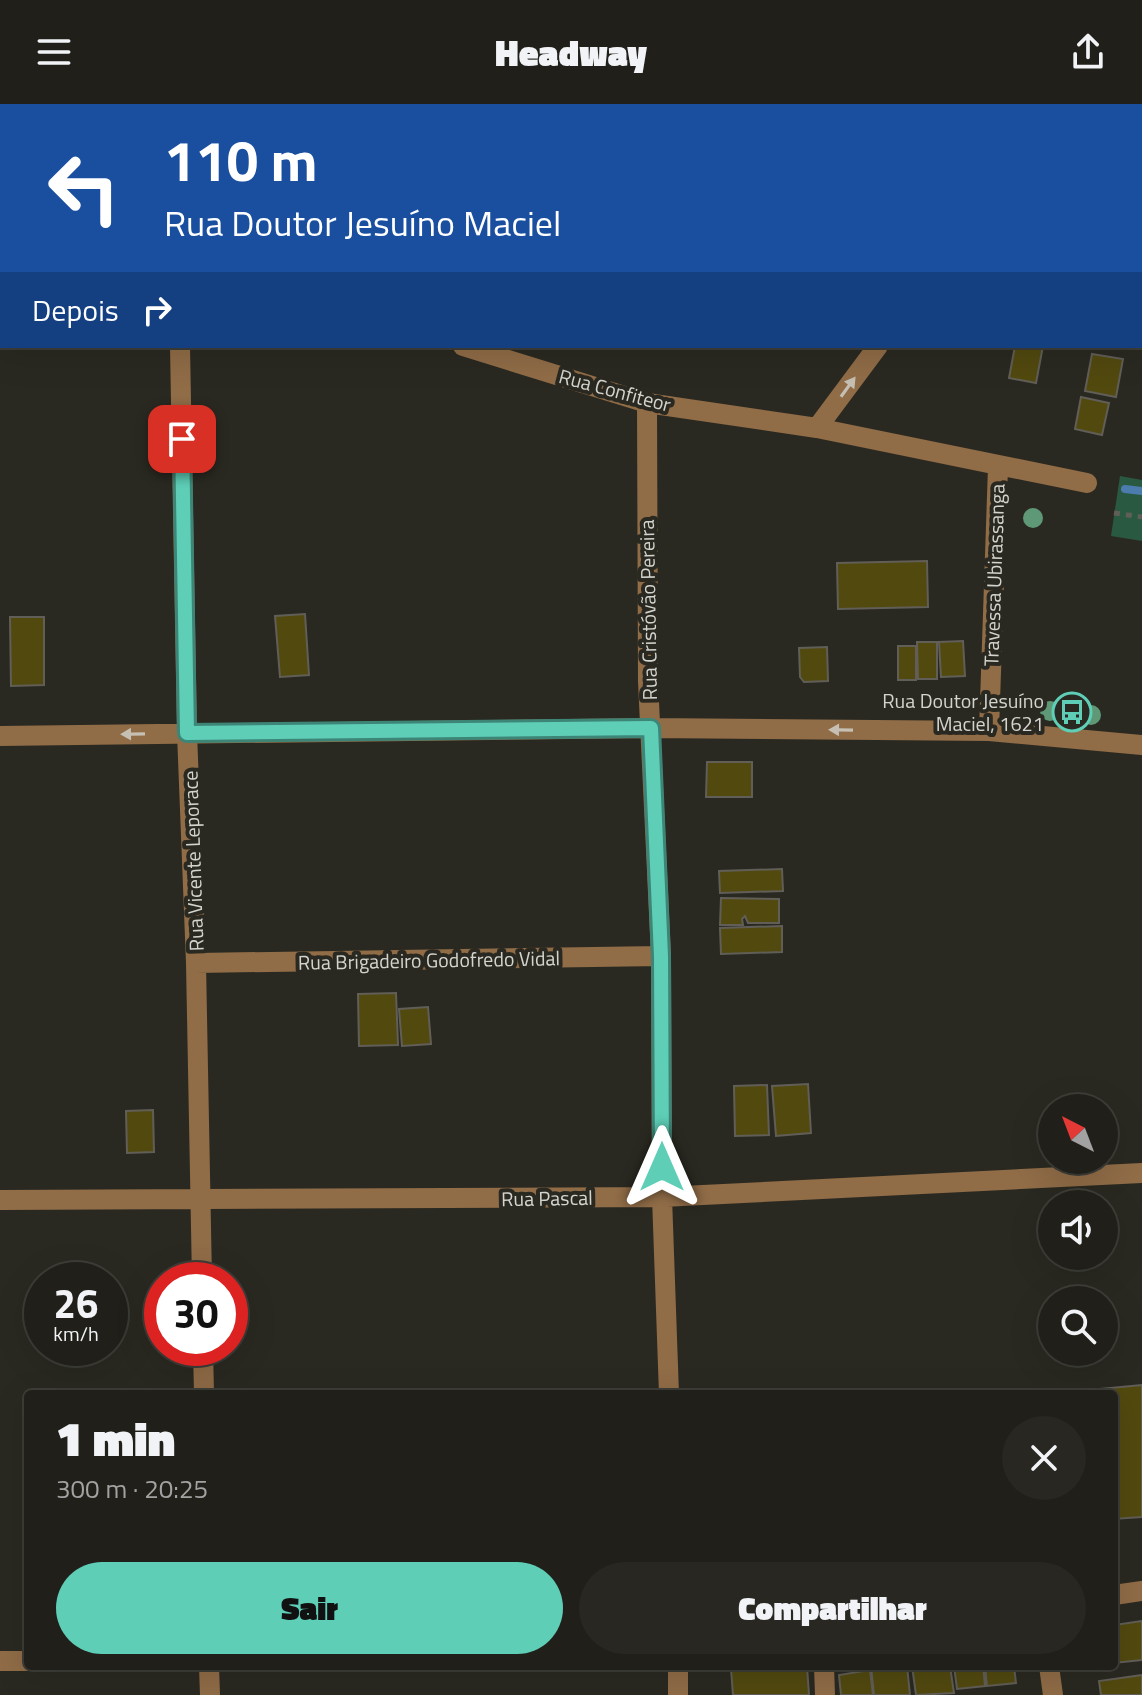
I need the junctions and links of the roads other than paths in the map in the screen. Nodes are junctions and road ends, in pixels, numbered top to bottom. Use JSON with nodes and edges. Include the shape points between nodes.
{"nodes":[{"id":1,"x":180,"y":348,"type":"edge"},
{"id":2,"x":469,"y":348,"type":"edge"},
{"id":3,"x":877,"y":348,"type":"edge"},
{"id":4,"x":647,"y":403,"type":"junction"},
{"id":5,"x":817,"y":428,"type":"junction"},
{"id":6,"x":998,"y":467,"type":"junction"},
{"id":7,"x":1087,"y":483,"type":"dead end"},
{"id":8,"x":651,"y":728,"type":"junction"},
{"id":9,"x":989,"y":731,"type":"junction"},
{"id":10,"x":187,"y":733,"type":"junction"},
{"id":11,"x":0,"y":736,"type":"edge"},
{"id":12,"x":1142,"y":745,"type":"edge"},
{"id":13,"x":661,"y":956,"type":"junction"},
{"id":14,"x":196,"y":963,"type":"junction"},
{"id":15,"x":1142,"y":1173,"type":"edge"},
{"id":16,"x":662,"y":1197,"type":"junction"},
{"id":17,"x":0,"y":1200,"type":"edge"},
{"id":18,"x":201,"y":1201,"type":"junction"},
{"id":19,"x":202,"y":1262,"type":"edge"},
{"id":20,"x":203,"y":1366,"type":"edge"},
{"id":21,"x":204,"y":1390,"type":"edge"},
{"id":22,"x":669,"y":1390,"type":"edge"},
{"id":23,"x":1142,"y":1591,"type":"edge"},
{"id":24,"x":1118,"y":1594,"type":"edge"},
{"id":25,"x":0,"y":1661,"type":"edge"},
{"id":26,"x":24,"y":1661,"type":"edge"},
{"id":27,"x":209,"y":1670,"type":"edge"},
{"id":28,"x":678,"y":1670,"type":"edge"},
{"id":29,"x":824,"y":1670,"type":"edge"},
{"id":30,"x":1050,"y":1670,"type":"edge"},
{"id":31,"x":210,"y":1695,"type":"edge"},
{"id":32,"x":678,"y":1695,"type":"edge"},
{"id":33,"x":825,"y":1695,"type":"edge"},
{"id":34,"x":1053,"y":1695,"type":"edge"}],
"edges":[{"from":1,"to":10,"type":"street","name":"Rua Vicente Leporace"},
{"from":2,"to":4,"type":"street","name":"Rua Confiteor"},
{"from":5,"to":3,"type":"street","one_way":true},
{"from":4,"to":5,"type":"street","name":"Rua Confiteor"},
{"from":4,"to":8,"type":"street","name":"Rua Cristóvão Pereira"},
{"from":5,"to":6,"type":"street","name":"Rua Confiteor"},
{"from":6,"to":7,"type":"street","name":"Rua Confiteor"},
{"from":6,"to":9,"type":"street","name":"Travessa Ubirassanga"},
{"from":9,"to":8,"type":"street","one_way":true},
{"from":8,"to":10,"type":"street"},
{"from":8,"to":13,"type":"street","name":"Rua Cristóvão Pereira"},
{"from":9,"to":12,"type":"street"},
{"from":10,"to":11,"type":"street","one_way":true},
{"from":10,"to":14,"type":"street","name":"Rua Vicente Leporace"},
{"from":13,"to":14,"type":"street","name":"Rua Brigadeiro Godofredo Vidal"},
{"from":13,"to":16,"type":"street","name":"Rua Cristóvão Pereira"},
{"from":14,"to":18,"type":"street","name":"Rua Vicente Leporace"},
{"from":15,"to":16,"type":"street","name":"Rua Pascal"},
{"from":16,"to":18,"type":"street","name":"Rua Pascal"},
{"from":16,"to":22,"type":"street","name":"Rua Cristóvão Pereira"},
{"from":17,"to":18,"type":"street","name":"Rua Pascal"},
{"from":18,"to":19,"type":"street","name":"Rua Vicente Leporace"},
{"from":20,"to":21,"type":"street"},
{"from":23,"to":24,"type":"street"},
{"from":25,"to":26,"type":"street"},
{"from":27,"to":31,"type":"street"},
{"from":28,"to":32,"type":"street"},
{"from":29,"to":33,"type":"street"},
{"from":30,"to":34,"type":"street"}]}
